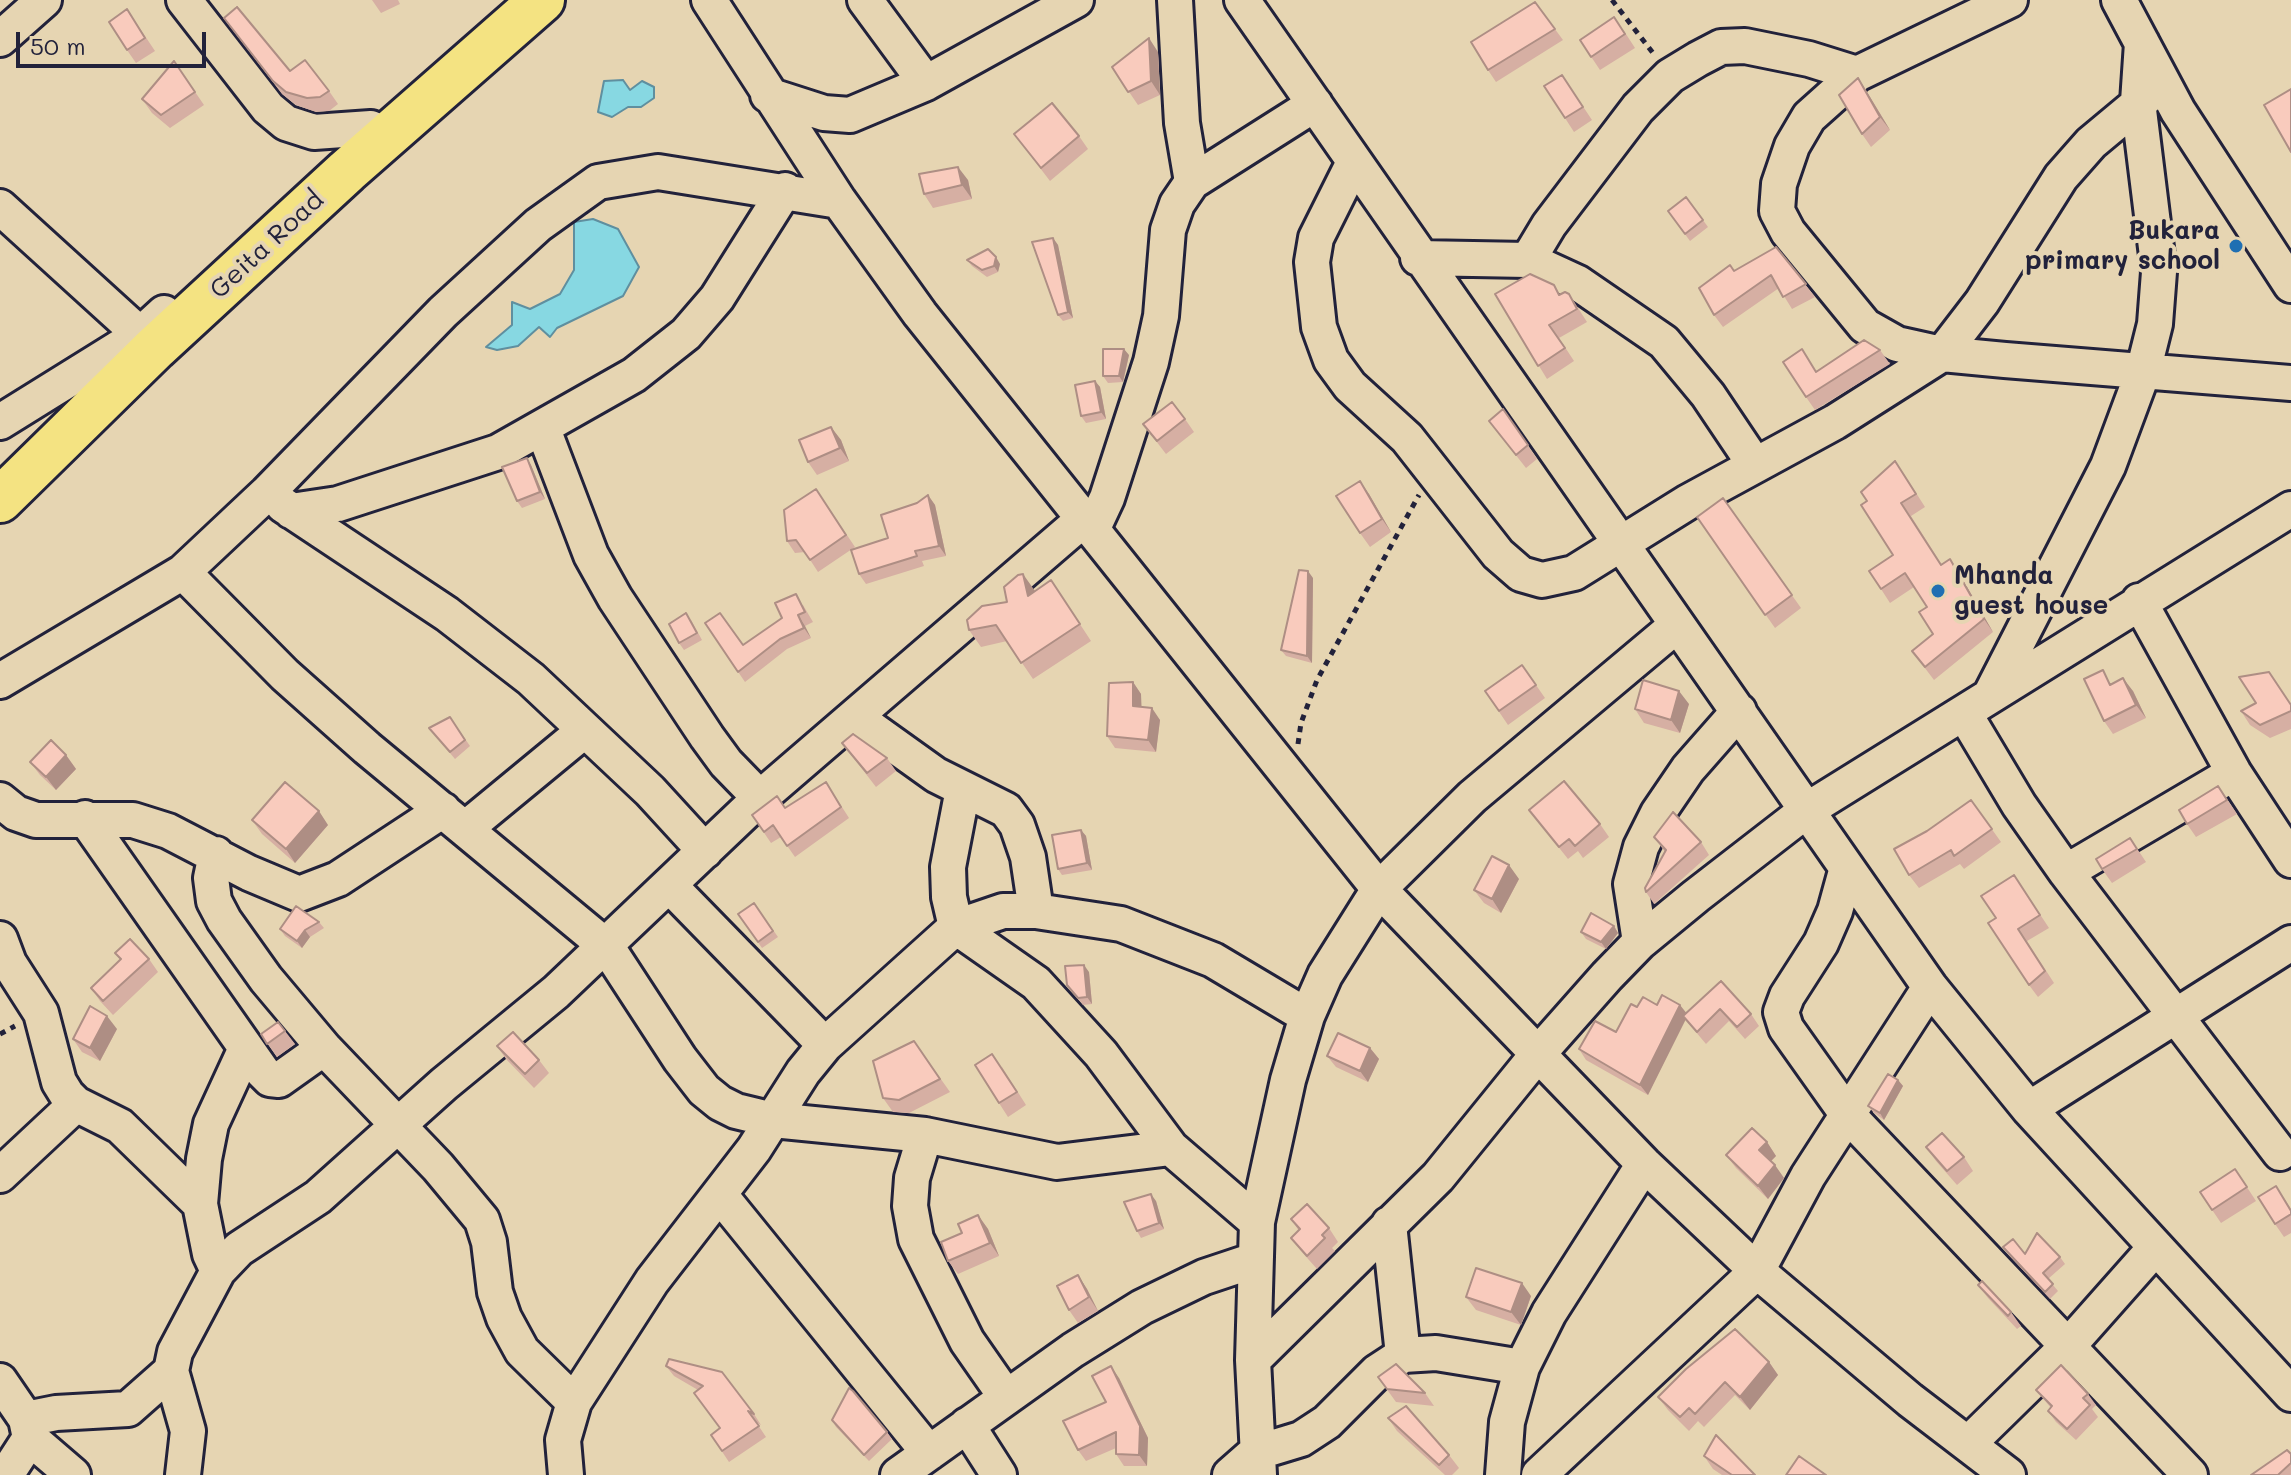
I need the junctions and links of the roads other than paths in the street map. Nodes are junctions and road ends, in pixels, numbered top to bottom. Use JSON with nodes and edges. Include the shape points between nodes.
{"nodes":[{"id":1,"x":44,"y":0,"type":"edge"},
{"id":2,"x":184,"y":0,"type":"edge"},
{"id":3,"x":518,"y":0,"type":"edge"},
{"id":4,"x":542,"y":0,"type":"edge"},
{"id":5,"x":709,"y":0,"type":"edge"},
{"id":6,"x":865,"y":0,"type":"edge"},
{"id":7,"x":1076,"y":0,"type":"edge"},
{"id":8,"x":1175,"y":0,"type":"edge"},
{"id":9,"x":1242,"y":0,"type":"edge"},
{"id":10,"x":2010,"y":0,"type":"edge"},
{"id":11,"x":2119,"y":0,"type":"edge"},
{"id":12,"x":0,"y":39,"type":"edge"},
{"id":13,"x":1857,"y":74,"type":"junction"},
{"id":14,"x":926,"y":83,"type":"junction"},
{"id":15,"x":2151,"y":92,"type":"junction"},
{"id":16,"x":768,"y":95,"type":"junction"},
{"id":17,"x":1315,"y":104,"type":"junction"},
{"id":18,"x":371,"y":128,"type":"junction"},
{"id":19,"x":1354,"y":162,"type":"junction"},
{"id":20,"x":1192,"y":182,"type":"junction"},
{"id":21,"x":785,"y":190,"type":"junction"},
{"id":22,"x":839,"y":201,"type":"junction"},
{"id":23,"x":0,"y":207,"type":"edge"},
{"id":24,"x":1418,"y":258,"type":"junction"},
{"id":25,"x":1528,"y":260,"type":"junction"},
{"id":26,"x":2291,"y":285,"type":"edge"},
{"id":27,"x":147,"y":342,"type":"junction"},
{"id":28,"x":1942,"y":354,"type":"junction"},
{"id":29,"x":2143,"y":372,"type":"junction"},
{"id":30,"x":2291,"y":383,"type":"edge"},
{"id":31,"x":0,"y":422,"type":"edge"},
{"id":32,"x":543,"y":429,"type":"junction"},
{"id":33,"x":1755,"y":465,"type":"junction"},
{"id":34,"x":3,"y":491,"type":"edge"},
{"id":35,"x":279,"y":502,"type":"junction"},
{"id":36,"x":2291,"y":509,"type":"edge"},
{"id":37,"x":1089,"y":523,"type":"junction"},
{"id":38,"x":1622,"y":542,"type":"junction"},
{"id":39,"x":183,"y":572,"type":"junction"},
{"id":40,"x":2139,"y":601,"type":"junction"},
{"id":41,"x":1677,"y":625,"type":"junction"},
{"id":42,"x":0,"y":681,"type":"edge"},
{"id":43,"x":1992,"y":692,"type":"junction"},
{"id":44,"x":1739,"y":711,"type":"junction"},
{"id":45,"x":1964,"y":713,"type":"junction"},
{"id":46,"x":872,"y":715,"type":"junction"},
{"id":47,"x":585,"y":730,"type":"junction"},
{"id":48,"x":2234,"y":773,"type":"junction"},
{"id":49,"x":963,"y":789,"type":"junction"},
{"id":50,"x":760,"y":798,"type":"junction"},
{"id":51,"x":0,"y":800,"type":"edge"},
{"id":52,"x":1807,"y":810,"type":"junction"},
{"id":53,"x":85,"y":818,"type":"junction"},
{"id":54,"x":454,"y":820,"type":"junction"},
{"id":55,"x":705,"y":851,"type":"junction"},
{"id":56,"x":216,"y":854,"type":"junction"},
{"id":57,"x":2291,"y":860,"type":"edge"},
{"id":58,"x":1846,"y":871,"type":"junction"},
{"id":59,"x":2066,"y":872,"type":"junction"},
{"id":60,"x":670,"y":886,"type":"junction"},
{"id":61,"x":1379,"y":889,"type":"junction"},
{"id":62,"x":1036,"y":911,"type":"junction"},
{"id":63,"x":956,"y":927,"type":"junction"},
{"id":64,"x":0,"y":939,"type":"edge"},
{"id":65,"x":1640,"y":942,"type":"junction"},
{"id":66,"x":2291,"y":943,"type":"edge"},
{"id":67,"x":607,"y":947,"type":"junction"},
{"id":68,"x":1930,"y":987,"type":"junction"},
{"id":69,"x":1307,"y":1016,"type":"junction"},
{"id":70,"x":2176,"y":1017,"type":"junction"},
{"id":71,"x":825,"y":1045,"type":"junction"},
{"id":72,"x":246,"y":1048,"type":"junction"},
{"id":73,"x":324,"y":1048,"type":"junction"},
{"id":74,"x":1537,"y":1055,"type":"junction"},
{"id":75,"x":76,"y":1104,"type":"junction"},
{"id":76,"x":2029,"y":1109,"type":"junction"},
{"id":77,"x":1847,"y":1114,"type":"junction"},
{"id":78,"x":773,"y":1120,"type":"junction"},
{"id":79,"x":397,"y":1126,"type":"junction"},
{"id":80,"x":925,"y":1135,"type":"junction"},
{"id":81,"x":1171,"y":1148,"type":"junction"},
{"id":82,"x":2280,"y":1153,"type":"dead end"},
{"id":83,"x":1644,"y":1164,"type":"junction"},
{"id":84,"x":0,"y":1175,"type":"edge"},
{"id":85,"x":720,"y":1195,"type":"junction"},
{"id":86,"x":200,"y":1204,"type":"junction"},
{"id":87,"x":1257,"y":1222,"type":"junction"},
{"id":88,"x":1389,"y":1224,"type":"junction"},
{"id":89,"x":2155,"y":1248,"type":"junction"},
{"id":90,"x":1255,"y":1260,"type":"junction"},
{"id":91,"x":218,"y":1271,"type":"junction"},
{"id":92,"x":1757,"y":1271,"type":"junction"},
{"id":93,"x":2069,"y":1345,"type":"junction"},
{"id":94,"x":1403,"y":1355,"type":"junction"},
{"id":95,"x":2277,"y":1358,"type":"edge"},
{"id":96,"x":1253,"y":1360,"type":"junction"},
{"id":97,"x":1522,"y":1367,"type":"junction"},
{"id":98,"x":171,"y":1371,"type":"junction"},
{"id":99,"x":0,"y":1381,"type":"edge"},
{"id":100,"x":2291,"y":1394,"type":"edge"},
{"id":101,"x":1006,"y":1397,"type":"junction"},
{"id":102,"x":574,"y":1402,"type":"junction"},
{"id":103,"x":967,"y":1425,"type":"junction"},
{"id":104,"x":28,"y":1428,"type":"junction"},
{"id":105,"x":1968,"y":1444,"type":"junction"},
{"id":106,"x":929,"y":1453,"type":"junction"},
{"id":107,"x":1248,"y":1468,"type":"edge"},
{"id":108,"x":6,"y":1475,"type":"edge"},
{"id":109,"x":73,"y":1475,"type":"edge"},
{"id":110,"x":183,"y":1475,"type":"edge"},
{"id":111,"x":566,"y":1475,"type":"edge"},
{"id":112,"x":898,"y":1475,"type":"edge"},
{"id":113,"x":999,"y":1475,"type":"edge"},
{"id":114,"x":1503,"y":1475,"type":"edge"},
{"id":115,"x":1539,"y":1475,"type":"edge"},
{"id":116,"x":2008,"y":1475,"type":"edge"},
{"id":117,"x":2190,"y":1475,"type":"edge"}],
"edges":[{"from":1,"to":12,"type":"street"},
{"from":2,"to":18,"type":"street","via":[[268,108],[286,123],[314,132]]},
{"from":3,"to":18,"type":"street"},
{"from":4,"to":27,"type":"highway","name":"Geita Road"},
{"from":5,"to":16,"type":"street"},
{"from":6,"to":14,"type":"street"},
{"from":7,"to":14,"type":"street"},
{"from":8,"to":20,"type":"street","via":[[1182,123]]},
{"from":9,"to":17,"type":"street"},
{"from":10,"to":13,"type":"street"},
{"from":11,"to":15,"type":"street","via":[[2142,43]]},
{"from":13,"to":25,"type":"street","via":[[1745,46],[1721,47],[1670,76],[1638,108]]},
{"from":13,"to":28,"type":"street","via":[[1809,117],[1792,146],[1779,184],[1777,211],[1788,232],[1865,326],[1897,344]]},
{"from":14,"to":16,"type":"street","via":[[850,115],[824,113]]},
{"from":15,"to":26,"type":"street"},
{"from":15,"to":28,"type":"street","via":[[2091,143],[2061,177],[1982,302]]},
{"from":15,"to":29,"type":"street","via":[[2159,272],[2155,324]]},
{"from":16,"to":22,"type":"street"},
{"from":17,"to":19,"type":"street"},
{"from":17,"to":20,"type":"street"},
{"from":18,"to":27,"type":"street"},
{"from":19,"to":24,"type":"street"},
{"from":19,"to":38,"type":"street","via":[[1316,238],[1312,262],[1319,327],[1331,360],[1350,386],[1407,438],[1498,554],[1521,574],[1542,580],[1574,573]]},
{"from":20,"to":37,"type":"street","via":[[1168,230],[1161,316],[1151,362],[1117,468]]},
{"from":21,"to":22,"type":"street"},
{"from":21,"to":32,"type":"street","via":[[717,298],[686,334],[634,375]]},
{"from":21,"to":35,"type":"street","via":[[658,172],[598,182],[538,225],[443,312]]},
{"from":22,"to":37,"type":"street","via":[[920,314]]},
{"from":23,"to":27,"type":"street"},
{"from":24,"to":25,"type":"street"},
{"from":24,"to":38,"type":"street"},
{"from":25,"to":33,"type":"street","via":[[1578,283],[1664,342]]},
{"from":27,"to":31,"type":"street"},
{"from":27,"to":34,"type":"highway","name":"Geita Road"},
{"from":28,"to":29,"type":"street"},
{"from":28,"to":33,"type":"street"},
{"from":29,"to":30,"type":"street"},
{"from":29,"to":43,"type":"street","via":[[2108,466]]},
{"from":32,"to":35,"type":"street","via":[[498,452],[338,504]]},
{"from":32,"to":50,"type":"street","via":[[591,555],[615,598],[726,763]]},
{"from":33,"to":38,"type":"street"},
{"from":35,"to":39,"type":"street"},
{"from":35,"to":47,"type":"street","via":[[447,614],[531,679]]},
{"from":36,"to":40,"type":"street"},
{"from":37,"to":46,"type":"street"},
{"from":37,"to":61,"type":"street"},
{"from":38,"to":41,"type":"street"},
{"from":39,"to":42,"type":"street"},
{"from":39,"to":54,"type":"street","via":[[285,675]]},
{"from":40,"to":43,"type":"street"},
{"from":40,"to":48,"type":"street"},
{"from":41,"to":44,"type":"street"},
{"from":41,"to":61,"type":"street","via":[[1472,797]]},
{"from":43,"to":45,"type":"street"},
{"from":44,"to":52,"type":"street"},
{"from":44,"to":65,"type":"street","via":[[1688,769],[1641,847],[1631,884]]},
{"from":45,"to":52,"type":"street"},
{"from":45,"to":59,"type":"street"},
{"from":46,"to":49,"type":"street","via":[[936,775]]},
{"from":46,"to":50,"type":"street"},
{"from":47,"to":54,"type":"street"},
{"from":47,"to":55,"type":"street"},
{"from":48,"to":57,"type":"street"},
{"from":48,"to":59,"type":"street"},
{"from":49,"to":62,"type":"street","via":[[1006,810],[1017,825]]},
{"from":49,"to":63,"type":"street","via":[[948,867]]},
{"from":50,"to":55,"type":"street"},
{"from":51,"to":53,"type":"street","via":[[36,820]]},
{"from":52,"to":58,"type":"street"},
{"from":52,"to":65,"type":"street"},
{"from":53,"to":56,"type":"street","via":[[133,820]]},
{"from":53,"to":72,"type":"street"},
{"from":54,"to":56,"type":"street","via":[[299,894]]},
{"from":54,"to":67,"type":"street"},
{"from":55,"to":60,"type":"street"},
{"from":56,"to":73,"type":"street","via":[[212,890],[224,920]]},
{"from":58,"to":68,"type":"street"},
{"from":58,"to":77,"type":"street","via":[[1826,932],[1781,1012],[1799,1048]]},
{"from":59,"to":70,"type":"street"},
{"from":60,"to":67,"type":"street"},
{"from":60,"to":71,"type":"street"},
{"from":61,"to":69,"type":"street","via":[[1343,942]]},
{"from":61,"to":74,"type":"street"},
{"from":62,"to":63,"type":"street","via":[[1003,911]]},
{"from":62,"to":69,"type":"street","via":[[1121,924],[1171,942],[1213,960]]},
{"from":63,"to":71,"type":"street"},
{"from":63,"to":81,"type":"street","via":[[1036,983],[1073,1020]]},
{"from":64,"to":75,"type":"street","via":[[41,1013],[59,1082]]},
{"from":65,"to":74,"type":"street"},
{"from":66,"to":70,"type":"street"},
{"from":67,"to":78,"type":"street","via":[[704,1090],[736,1111]]},
{"from":67,"to":79,"type":"street"},
{"from":68,"to":76,"type":"street"},
{"from":68,"to":77,"type":"street"},
{"from":69,"to":87,"type":"street"},
{"from":70,"to":76,"type":"street"},
{"from":70,"to":82,"type":"street"},
{"from":71,"to":78,"type":"street"},
{"from":72,"to":73,"type":"street","via":[[270,1079],[279,1080]]},
{"from":72,"to":86,"type":"street","via":[[211,1124]]},
{"from":73,"to":79,"type":"street"},
{"from":74,"to":83,"type":"street"},
{"from":74,"to":88,"type":"street","via":[[1438,1177]]},
{"from":75,"to":84,"type":"street"},
{"from":75,"to":86,"type":"street","via":[[120,1126]]},
{"from":76,"to":89,"type":"street"},
{"from":77,"to":92,"type":"street"},
{"from":77,"to":93,"type":"street"},
{"from":78,"to":80,"type":"street"},
{"from":78,"to":85,"type":"street"},
{"from":79,"to":91,"type":"street","via":[[318,1197],[246,1243]]},
{"from":79,"to":102,"type":"street","via":[[482,1220],[504,1318],[522,1351]]},
{"from":80,"to":81,"type":"street","via":[[1057,1162]]},
{"from":80,"to":101,"type":"street","via":[[912,1178],[916,1239],[967,1341]]},
{"from":81,"to":87,"type":"street"},
{"from":83,"to":92,"type":"street"},
{"from":83,"to":97,"type":"street","via":[[1549,1313]]},
{"from":85,"to":102,"type":"street","via":[[652,1281]]},
{"from":85,"to":106,"type":"street"},
{"from":86,"to":91,"type":"street"},
{"from":87,"to":90,"type":"street"},
{"from":88,"to":94,"type":"street"},
{"from":88,"to":96,"type":"street"},
{"from":89,"to":93,"type":"street"},
{"from":89,"to":95,"type":"street"},
{"from":90,"to":96,"type":"street"},
{"from":90,"to":101,"type":"street","via":[[1142,1307]]},
{"from":91,"to":98,"type":"street","via":[[175,1352]]},
{"from":92,"to":105,"type":"street"},
{"from":92,"to":115,"type":"street"},
{"from":93,"to":105,"type":"street"},
{"from":93,"to":117,"type":"street"},
{"from":94,"to":97,"type":"street","via":[[1436,1353]]},
{"from":94,"to":107,"type":"street","via":[[1377,1372],[1327,1422]]},
{"from":95,"to":100,"type":"street"},
{"from":96,"to":107,"type":"street"},
{"from":97,"to":114,"type":"street","via":[[1507,1422]]},
{"from":98,"to":104,"type":"street","via":[[128,1409],[56,1413]]},
{"from":98,"to":110,"type":"street","via":[[186,1414]]},
{"from":99,"to":104,"type":"street"},
{"from":101,"to":103,"type":"street"},
{"from":102,"to":111,"type":"street","via":[[563,1440]]},
{"from":103,"to":106,"type":"street"},
{"from":103,"to":113,"type":"street"},
{"from":104,"to":108,"type":"street"},
{"from":104,"to":109,"type":"street"},
{"from":105,"to":116,"type":"street"},
{"from":106,"to":112,"type":"street"}]}
